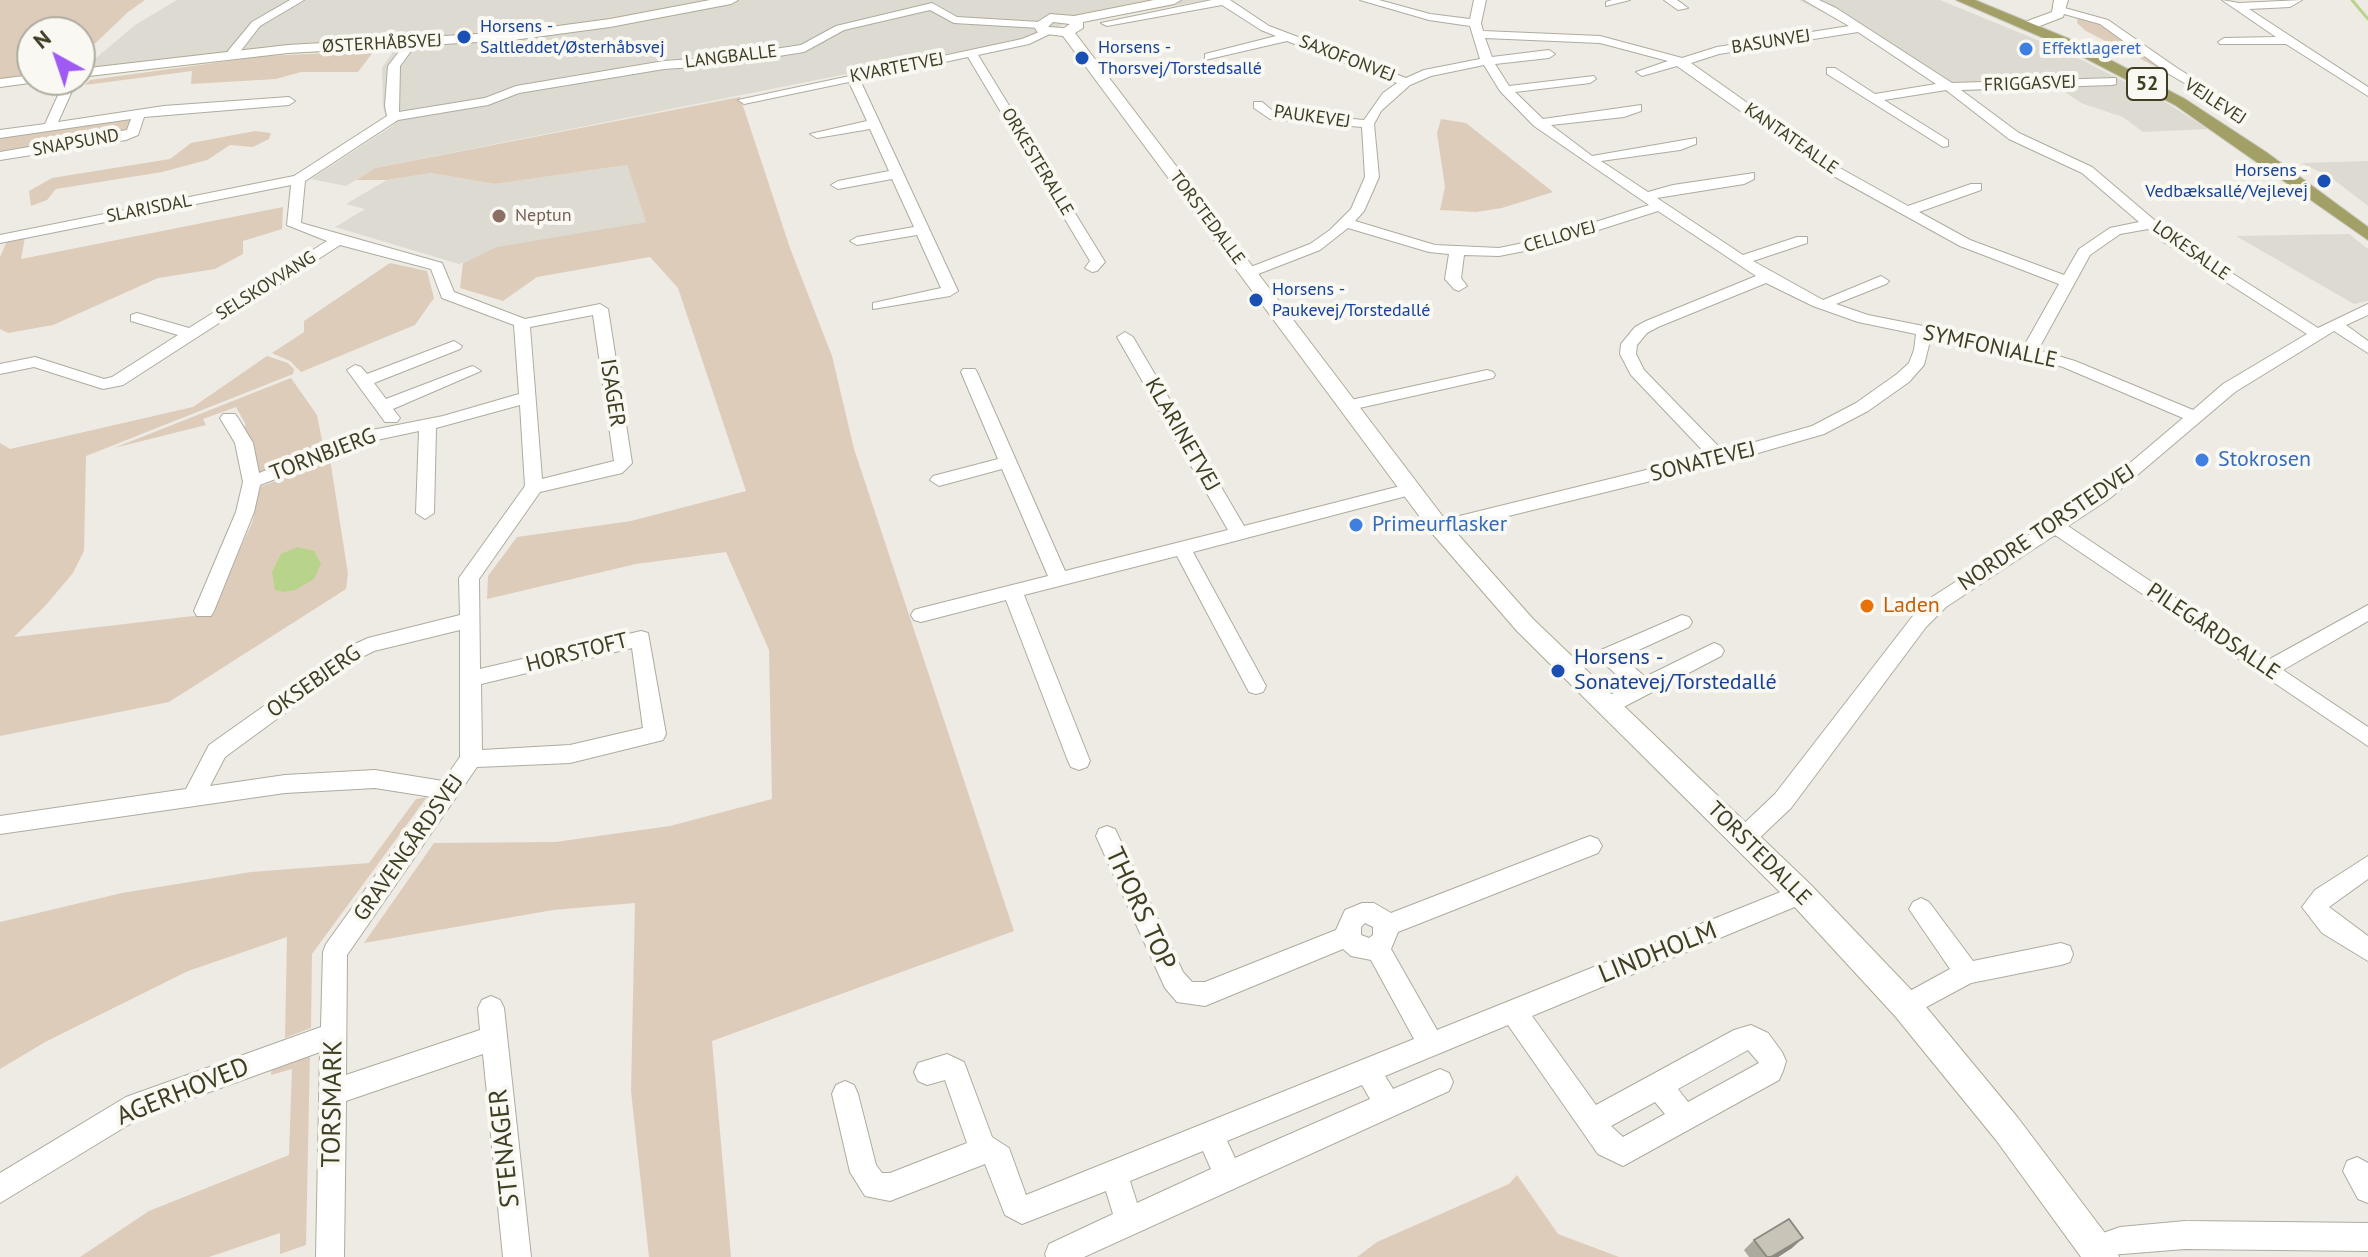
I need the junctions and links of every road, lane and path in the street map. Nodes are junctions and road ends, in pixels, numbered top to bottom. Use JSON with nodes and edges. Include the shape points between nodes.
{"nodes":[{"id":1,"x":298,"y":0,"type":"edge"},
{"id":2,"x":731,"y":0,"type":"edge"},
{"id":3,"x":1039,"y":0,"type":"edge"},
{"id":4,"x":1174,"y":0,"type":"edge"},
{"id":5,"x":1366,"y":0,"type":"edge"},
{"id":6,"x":1480,"y":0,"type":"edge"},
{"id":7,"x":1624,"y":0,"type":"edge"},
{"id":8,"x":1670,"y":0,"type":"edge"},
{"id":9,"x":1810,"y":0,"type":"edge"},
{"id":10,"x":1963,"y":0,"type":"edge"},
{"id":11,"x":1986,"y":0,"type":"edge"},
{"id":12,"x":2296,"y":0,"type":"edge"},
{"id":13,"x":2232,"y":3,"type":"edge"},
{"id":14,"x":916,"y":4,"type":"edge"},
{"id":15,"x":1610,"y":4,"type":"dead end"},
{"id":16,"x":2041,"y":5,"type":"dead end"},
{"id":17,"x":2061,"y":5,"type":"edge"},
{"id":18,"x":1682,"y":8,"type":"dead end"},
{"id":19,"x":2026,"y":20,"type":"junction"},
{"id":20,"x":1107,"y":23,"type":"dead end"},
{"id":21,"x":1057,"y":25,"type":"junction"},
{"id":22,"x":1477,"y":28,"type":"junction"},
{"id":23,"x":1860,"y":28,"type":"junction"},
{"id":24,"x":1287,"y":37,"type":"junction"},
{"id":25,"x":2289,"y":40,"type":"junction"},
{"id":26,"x":2224,"y":42,"type":"dead end"},
{"id":27,"x":411,"y":43,"type":"junction"},
{"id":28,"x":971,"y":53,"type":"junction"},
{"id":29,"x":232,"y":54,"type":"junction"},
{"id":30,"x":1549,"y":54,"type":"dead end"},
{"id":31,"x":1209,"y":57,"type":"dead end"},
{"id":32,"x":1487,"y":61,"type":"junction"},
{"id":33,"x":1681,"y":62,"type":"junction"},
{"id":34,"x":96,"y":71,"type":"edge"},
{"id":35,"x":1831,"y":71,"type":"dead end"},
{"id":36,"x":1642,"y":72,"type":"dead end"},
{"id":37,"x":853,"y":77,"type":"junction"},
{"id":38,"x":1590,"y":79,"type":"dead end"},
{"id":39,"x":2112,"y":81,"type":"dead end"},
{"id":40,"x":1406,"y":82,"type":"junction"},
{"id":41,"x":1948,"y":86,"type":"junction"},
{"id":42,"x":1506,"y":90,"type":"junction"},
{"id":43,"x":2368,"y":92,"type":"edge"},
{"id":44,"x":64,"y":96,"type":"edge"},
{"id":45,"x":1872,"y":98,"type":"junction"},
{"id":46,"x":744,"y":100,"type":"dead end"},
{"id":47,"x":2223,"y":100,"type":"dead end"},
{"id":48,"x":289,"y":101,"type":"dead end"},
{"id":49,"x":1258,"y":105,"type":"dead end"},
{"id":50,"x":1637,"y":108,"type":"dead end"},
{"id":51,"x":139,"y":113,"type":"junction"},
{"id":52,"x":394,"y":117,"type":"junction"},
{"id":53,"x":1539,"y":123,"type":"junction"},
{"id":54,"x":874,"y":124,"type":"junction"},
{"id":55,"x":1368,"y":124,"type":"junction"},
{"id":56,"x":50,"y":126,"type":"junction"},
{"id":57,"x":0,"y":134,"type":"edge"},
{"id":58,"x":817,"y":134,"type":"dead end"},
{"id":59,"x":1691,"y":141,"type":"dead end"},
{"id":60,"x":1943,"y":143,"type":"dead end"},
{"id":61,"x":0,"y":156,"type":"edge"},
{"id":62,"x":1591,"y":160,"type":"junction"},
{"id":63,"x":897,"y":174,"type":"junction"},
{"id":64,"x":1749,"y":176,"type":"dead end"},
{"id":65,"x":298,"y":179,"type":"junction"},
{"id":66,"x":838,"y":185,"type":"dead end"},
{"id":67,"x":1976,"y":187,"type":"dead end"},
{"id":68,"x":1646,"y":197,"type":"junction"},
{"id":69,"x":1660,"y":206,"type":"junction"},
{"id":70,"x":1907,"y":211,"type":"junction"},
{"id":71,"x":2368,"y":221,"type":"edge"},
{"id":72,"x":1346,"y":223,"type":"junction"},
{"id":73,"x":2150,"y":224,"type":"junction"},
{"id":74,"x":920,"y":230,"type":"junction"},
{"id":75,"x":2368,"y":235,"type":"edge"},
{"id":76,"x":341,"y":238,"type":"junction"},
{"id":77,"x":0,"y":239,"type":"edge"},
{"id":78,"x":1802,"y":240,"type":"dead end"},
{"id":79,"x":857,"y":241,"type":"dead end"},
{"id":80,"x":1457,"y":252,"type":"junction"},
{"id":81,"x":1742,"y":260,"type":"junction"},
{"id":82,"x":1092,"y":268,"type":"dead end"},
{"id":83,"x":1248,"y":273,"type":"junction"},
{"id":84,"x":1767,"y":277,"type":"junction"},
{"id":85,"x":1881,"y":281,"type":"dead end"},
{"id":86,"x":2068,"y":282,"type":"junction"},
{"id":87,"x":1459,"y":286,"type":"dead end"},
{"id":88,"x":878,"y":306,"type":"dead end"},
{"id":89,"x":1826,"y":306,"type":"junction"},
{"id":90,"x":2368,"y":309,"type":"edge"},
{"id":91,"x":137,"y":318,"type":"dead end"},
{"id":92,"x":522,"y":324,"type":"junction"},
{"id":93,"x":2335,"y":324,"type":"junction"},
{"id":94,"x":1924,"y":332,"type":"junction"},
{"id":95,"x":191,"y":334,"type":"junction"},
{"id":96,"x":2317,"y":334,"type":"junction"},
{"id":97,"x":1125,"y":337,"type":"dead end"},
{"id":98,"x":454,"y":346,"type":"dead end"},
{"id":99,"x":2368,"y":348,"type":"edge"},
{"id":100,"x":2029,"y":352,"type":"junction"},
{"id":101,"x":0,"y":369,"type":"edge"},
{"id":102,"x":473,"y":371,"type":"dead end"},
{"id":103,"x":969,"y":372,"type":"dead end"},
{"id":104,"x":1487,"y":375,"type":"dead end"},
{"id":105,"x":527,"y":397,"type":"junction"},
{"id":106,"x":384,"y":406,"type":"junction"},
{"id":107,"x":1346,"y":406,"type":"junction"},
{"id":108,"x":2194,"y":417,"type":"junction"},
{"id":109,"x":229,"y":418,"type":"dead end"},
{"id":110,"x":428,"y":425,"type":"junction"},
{"id":111,"x":394,"y":429,"type":"junction"},
{"id":112,"x":1720,"y":458,"type":"junction"},
{"id":113,"x":1007,"y":462,"type":"junction"},
{"id":114,"x":939,"y":480,"type":"dead end"},
{"id":115,"x":252,"y":482,"type":"junction"},
{"id":116,"x":534,"y":487,"type":"junction"},
{"id":117,"x":1408,"y":490,"type":"junction"},
{"id":118,"x":425,"y":513,"type":"dead end"},
{"id":119,"x":1439,"y":527,"type":"junction"},
{"id":120,"x":2056,"y":527,"type":"junction"},
{"id":121,"x":1239,"y":533,"type":"junction"},
{"id":122,"x":1182,"y":548,"type":"junction"},
{"id":123,"x":1059,"y":580,"type":"junction"},
{"id":124,"x":1013,"y":592,"type":"junction"},
{"id":125,"x":204,"y":611,"type":"dead end"},
{"id":126,"x":2368,"y":612,"type":"edge"},
{"id":127,"x":921,"y":615,"type":"dead end"},
{"id":128,"x":469,"y":620,"type":"junction"},
{"id":129,"x":1682,"y":622,"type":"dead end"},
{"id":130,"x":1714,"y":651,"type":"dead end"},
{"id":131,"x":2269,"y":669,"type":"junction"},
{"id":132,"x":470,"y":679,"type":"junction"},
{"id":133,"x":1256,"y":686,"type":"dead end"},
{"id":134,"x":1643,"y":688,"type":"junction"},
{"id":135,"x":1607,"y":706,"type":"junction"},
{"id":136,"x":2368,"y":738,"type":"edge"},
{"id":137,"x":471,"y":759,"type":"junction"},
{"id":138,"x":1079,"y":761,"type":"dead end"},
{"id":139,"x":450,"y":791,"type":"junction"},
{"id":140,"x":194,"y":796,"type":"junction"},
{"id":141,"x":0,"y":825,"type":"edge"},
{"id":142,"x":1107,"y":836,"type":"dead end"},
{"id":143,"x":1744,"y":838,"type":"junction"},
{"id":144,"x":1590,"y":846,"type":"dead end"},
{"id":145,"x":2368,"y":866,"type":"edge"},
{"id":146,"x":1801,"y":894,"type":"junction"},
{"id":147,"x":1921,"y":909,"type":"dead end"},
{"id":148,"x":1381,"y":936,"type":"junction"},
{"id":149,"x":2368,"y":950,"type":"edge"},
{"id":150,"x":335,"y":952,"type":"joint"},
{"id":151,"x":2061,"y":954,"type":"dead end"},
{"id":152,"x":1967,"y":973,"type":"junction"},
{"id":153,"x":1906,"y":1006,"type":"junction"},
{"id":154,"x":491,"y":1008,"type":"dead end"},
{"id":155,"x":1514,"y":1012,"type":"junction"},
{"id":156,"x":334,"y":1035,"type":"junction"},
{"id":157,"x":493,"y":1038,"type":"junction"},
{"id":158,"x":1432,"y":1046,"type":"junction"},
{"id":159,"x":927,"y":1072,"type":"dead end"},
{"id":160,"x":1369,"y":1072,"type":"junction"},
{"id":161,"x":1440,"y":1082,"type":"dead end"},
{"id":162,"x":1659,"y":1085,"type":"junction"},
{"id":163,"x":334,"y":1092,"type":"junction"},
{"id":164,"x":845,"y":1094,"type":"dead end"},
{"id":165,"x":1387,"y":1105,"type":"junction"},
{"id":166,"x":1685,"y":1119,"type":"junction"},
{"id":167,"x":1592,"y":1122,"type":"junction"},
{"id":168,"x":1210,"y":1135,"type":"junction"},
{"id":169,"x":983,"y":1150,"type":"junction"},
{"id":170,"x":1114,"y":1174,"type":"junction"},
{"id":171,"x":1228,"y":1175,"type":"junction"},
{"id":172,"x":0,"y":1189,"type":"edge"},
{"id":173,"x":1129,"y":1221,"type":"junction"},
{"id":174,"x":2368,"y":1237,"type":"edge"},
{"id":175,"x":2099,"y":1253,"type":"edge"},
{"id":176,"x":1059,"y":1254,"type":"dead end"},
{"id":177,"x":330,"y":1257,"type":"edge"},
{"id":178,"x":517,"y":1257,"type":"edge"}],
"edges":[{"from":1,"to":29,"type":"street","via":[[256,24]]},
{"from":2,"to":27,"type":"street","name":"ØSTERHÅBSVEJ","via":[[578,28]]},
{"from":3,"to":21,"type":"street","name":"TORSTEDALLE"},
{"from":4,"to":21,"type":"street"},
{"from":5,"to":22,"type":"street","name":"KANTATEALLE"},
{"from":6,"to":22,"type":"street","name":"SYMFONIALLE"},
{"from":7,"to":15,"type":"street"},
{"from":8,"to":18,"type":"street"},
{"from":9,"to":23,"type":"street","name":"LOKESALLE"},
{"from":10,"to":19,"type":"main road","number":"52"},
{"from":11,"to":19,"type":"main road","number":"52"},
{"from":12,"to":13,"type":"street"},
{"from":13,"to":25,"type":"street"},
{"from":14,"to":21,"type":"street","name":"LANGBALLE","via":[[932,6],[954,20]]},
{"from":14,"to":52,"type":"street","name":"LANGBALLE","via":[[840,28],[804,48],[664,65]]},
{"from":16,"to":19,"type":"street"},
{"from":17,"to":19,"type":"street","name":"VEJLEVEJ","via":[[2053,17]]},
{"from":17,"to":47,"type":"street","name":"VEJLEVEJ","via":[[2104,22]]},
{"from":19,"to":71,"type":"main road","name":"VEJLEVEJ","number":"52","via":[[2120,58],[2174,88]]},
{"from":19,"to":75,"type":"main road","name":"VEJLEVEJ","number":"52","via":[[2180,102]]},
{"from":20,"to":24,"type":"street","name":"SAXOFONVEJ","via":[[1224,1]]},
{"from":21,"to":28,"type":"street","name":"KVARTETVEJ","via":[[1025,42]]},
{"from":21,"to":83,"type":"street","name":"TORSTEDALLE"},
{"from":22,"to":32,"type":"street","name":"SYMFONIALLE"},
{"from":22,"to":33,"type":"street","name":"KANTATEALLE","via":[[1613,42]]},
{"from":23,"to":33,"type":"street","name":"BASUNVEJ","via":[[1717,51]]},
{"from":23,"to":41,"type":"street","name":"LOKESALLE"},
{"from":24,"to":31,"type":"street","name":"SAXOFONVEJ"},
{"from":24,"to":40,"type":"street","name":"SAXOFONVEJ"},
{"from":25,"to":26,"type":"street"},
{"from":25,"to":43,"type":"street"},
{"from":27,"to":29,"type":"street","name":"ØSTERHÅBSVEJ"},
{"from":27,"to":52,"type":"street","via":[[394,66]]},
{"from":28,"to":37,"type":"street","name":"KVARTETVEJ"},
{"from":28,"to":82,"type":"street","name":"ORKESTERALLE","via":[[1098,262]]},
{"from":29,"to":34,"type":"street","name":"ØSTERHÅBSVEJ"},
{"from":30,"to":32,"type":"street"},
{"from":32,"to":40,"type":"street","name":"PAUKEVEJ"},
{"from":32,"to":42,"type":"street","name":"SYMFONIALLE"},
{"from":33,"to":36,"type":"street"},
{"from":33,"to":70,"type":"street","name":"KANTATEALLE","via":[[1817,160]]},
{"from":35,"to":45,"type":"street"},
{"from":37,"to":46,"type":"street","name":"KVARTETVEJ"},
{"from":37,"to":54,"type":"street"},
{"from":38,"to":42,"type":"street"},
{"from":39,"to":41,"type":"street","name":"FRIGGASVEJ"},
{"from":40,"to":55,"type":"street","name":"PAUKEVEJ","via":[[1379,103]]},
{"from":41,"to":45,"type":"street"},
{"from":41,"to":73,"type":"street","name":"LOKESALLE","via":[[2014,136],[2096,176]]},
{"from":42,"to":53,"type":"street","name":"SYMFONIALLE"},
{"from":44,"to":56,"type":"street","name":"SNAPSUND"},
{"from":45,"to":60,"type":"street"},
{"from":48,"to":51,"type":"street","name":"SNAPSUND"},
{"from":49,"to":55,"type":"street","name":"PAUKEVEJ","via":[[1270,115]]},
{"from":50,"to":53,"type":"street"},
{"from":51,"to":56,"type":"street","name":"SNAPSUND"},
{"from":51,"to":61,"type":"street","name":"SNAPSUND","via":[[133,132],[121,137]]},
{"from":52,"to":65,"type":"street"},
{"from":53,"to":62,"type":"street","name":"SYMFONIALLE"},
{"from":54,"to":58,"type":"street"},
{"from":54,"to":63,"type":"street"},
{"from":55,"to":72,"type":"street","name":"PAUKEVEJ","via":[[1372,177],[1364,201]]},
{"from":56,"to":57,"type":"street","name":"SNAPSUND"},
{"from":59,"to":62,"type":"street"},
{"from":62,"to":68,"type":"street","name":"SYMFONIALLE"},
{"from":63,"to":66,"type":"street"},
{"from":63,"to":74,"type":"street"},
{"from":64,"to":68,"type":"street"},
{"from":65,"to":76,"type":"street","via":[[294,225]]},
{"from":65,"to":77,"type":"street","name":"SLARISDAL"},
{"from":67,"to":70,"type":"street"},
{"from":68,"to":69,"type":"street","name":"SYMFONIALLE"},
{"from":69,"to":80,"type":"street","name":"CELLOVEJ","via":[[1530,247]]},
{"from":69,"to":81,"type":"street","name":"SYMFONIALLE"},
{"from":70,"to":86,"type":"street","name":"KANTATEALLE","via":[[1988,253]]},
{"from":72,"to":80,"type":"street","name":"CELLOVEJ","via":[[1410,244]]},
{"from":72,"to":83,"type":"street","name":"PAUKEVEJ","via":[[1315,247]]},
{"from":73,"to":86,"type":"street","via":[[2115,231],[2094,243]]},
{"from":73,"to":96,"type":"street","name":"LOKESALLE"},
{"from":74,"to":79,"type":"street"},
{"from":74,"to":88,"type":"street","via":[[950,291]]},
{"from":76,"to":92,"type":"street","via":[[437,266],[447,295]]},
{"from":76,"to":95,"type":"street","name":"SELSKOVVANG"},
{"from":78,"to":81,"type":"street"},
{"from":80,"to":87,"type":"street","via":[[1453,279]]},
{"from":81,"to":84,"type":"street","name":"SYMFONIALLE"},
{"from":83,"to":107,"type":"street","name":"TORSTEDALLE"},
{"from":84,"to":89,"type":"street","name":"SYMFONIALLE"},
{"from":84,"to":112,"type":"street","via":[[1652,324],[1629,344],[1637,372]]},
{"from":85,"to":89,"type":"street"},
{"from":86,"to":100,"type":"street"},
{"from":89,"to":94,"type":"street","name":"SYMFONIALLE"},
{"from":90,"to":93,"type":"street","name":"NORDRE TORSTEDVEJ"},
{"from":91,"to":95,"type":"street","name":"SELSKOVVANG"},
{"from":92,"to":105,"type":"street"},
{"from":92,"to":116,"type":"street","name":"ISAGER","via":[[600,309],[623,463]]},
{"from":93,"to":96,"type":"street","name":"NORDRE TORSTEDVEJ"},
{"from":93,"to":99,"type":"street"},
{"from":94,"to":100,"type":"street","name":"SYMFONIALLE"},
{"from":94,"to":112,"type":"street","name":"SONATEVEJ","via":[[1916,365],[1862,407],[1798,437]]},
{"from":95,"to":101,"type":"street","name":"SELSKOVVANG","via":[[117,381],[103,384],[35,362]]},
{"from":96,"to":108,"type":"street","name":"NORDRE TORSTEDVEJ","via":[[2229,388]]},
{"from":97,"to":121,"type":"street","name":"KLARINETVEJ"},
{"from":98,"to":106,"type":"street","name":"TORNBJERG","via":[[360,375]]},
{"from":100,"to":108,"type":"street","name":"SYMFONIALLE"},
{"from":102,"to":106,"type":"street","name":"TORNBJERG"},
{"from":103,"to":113,"type":"street"},
{"from":104,"to":107,"type":"street"},
{"from":105,"to":110,"type":"street","name":"TORNBJERG"},
{"from":105,"to":116,"type":"street"},
{"from":106,"to":111,"type":"street","name":"TORNBJERG"},
{"from":107,"to":117,"type":"street","name":"TORSTEDALLE"},
{"from":108,"to":120,"type":"street","name":"NORDRE TORSTEDVEJ","via":[[2103,495]]},
{"from":109,"to":115,"type":"street","name":"TORNBJERG","via":[[244,443]]},
{"from":110,"to":111,"type":"street","name":"TORNBJERG"},
{"from":110,"to":118,"type":"street"},
{"from":111,"to":115,"type":"street","name":"TORNBJERG"},
{"from":112,"to":119,"type":"street","name":"SONATEVEJ"},
{"from":113,"to":114,"type":"street"},
{"from":113,"to":123,"type":"street"},
{"from":115,"to":125,"type":"street","name":"TORNBJERG"},
{"from":116,"to":128,"type":"street","name":"GRAVENGÅRDSVEJ","via":[[469,578]]},
{"from":117,"to":119,"type":"street","name":"TORSTEDALLE"},
{"from":117,"to":121,"type":"street"},
{"from":119,"to":135,"type":"street","name":"TORSTEDALLE","via":[[1525,625]]},
{"from":120,"to":131,"type":"street","name":"PILEGÅRDSALLE"},
{"from":120,"to":143,"type":"street","name":"NORDRE TORSTEDVEJ","via":[[1939,602],[1783,801]]},
{"from":121,"to":122,"type":"street"},
{"from":122,"to":123,"type":"street"},
{"from":122,"to":133,"type":"street"},
{"from":123,"to":124,"type":"street"},
{"from":124,"to":127,"type":"street"},
{"from":124,"to":138,"type":"street"},
{"from":126,"to":131,"type":"street"},
{"from":128,"to":132,"type":"street","name":"GRAVENGÅRDSVEJ"},
{"from":128,"to":140,"type":"street","name":"OKSEBJERG","via":[[353,653],[217,751]]},
{"from":129,"to":134,"type":"street","via":[[1608,655]]},
{"from":130,"to":134,"type":"street"},
{"from":131,"to":136,"type":"street","name":"PILEGÅRDSALLE"},
{"from":132,"to":137,"type":"street","name":"GRAVENGÅRDSVEJ"},
{"from":132,"to":137,"type":"street","name":"HORSTOFT","via":[[641,638],[655,734],[570,754]]},
{"from":134,"to":135,"type":"street"},
{"from":135,"to":143,"type":"street","name":"TORSTEDALLE"},
{"from":137,"to":139,"type":"street","name":"GRAVENGÅRDSVEJ"},
{"from":139,"to":140,"type":"street","via":[[375,779]]},
{"from":139,"to":150,"type":"street","name":"GRAVENGÅRDSVEJ"},
{"from":140,"to":141,"type":"street"},
{"from":142,"to":148,"type":"street","name":"THORS TOP","via":[[1174,980],[1186,994],[1205,994],[1348,936],[1349,921],[1362,914],[1376,916]]},
{"from":143,"to":146,"type":"street","name":"TORSTEDALLE"},
{"from":144,"to":148,"type":"street"},
{"from":145,"to":149,"type":"street","via":[[2314,907]]},
{"from":146,"to":153,"type":"street","name":"TORSTEDALLE"},
{"from":146,"to":155,"type":"street","name":"LINDHOLM"},
{"from":147,"to":152,"type":"street"},
{"from":148,"to":158,"type":"street"},
{"from":150,"to":156,"type":"street","name":"TORSMARK"},
{"from":151,"to":152,"type":"street"},
{"from":152,"to":153,"type":"street"},
{"from":153,"to":175,"type":"street","name":"TORSTEDALLE"},
{"from":154,"to":157,"type":"street","name":"STENAGER"},
{"from":155,"to":158,"type":"street","name":"LINDHOLM"},
{"from":155,"to":167,"type":"street"},
{"from":156,"to":163,"type":"street","name":"TORSMARK"},
{"from":156,"to":172,"type":"street","name":"AGERHOVED","via":[[135,1106]]},
{"from":157,"to":163,"type":"street"},
{"from":157,"to":178,"type":"street","name":"STENAGER"},
{"from":158,"to":160,"type":"street","name":"LINDHOLM"},
{"from":159,"to":169,"type":"street","name":"LINDHOLM","via":[[947,1067],[955,1071]]},
{"from":160,"to":165,"type":"street"},
{"from":160,"to":168,"type":"street","name":"LINDHOLM"},
{"from":161,"to":165,"type":"street"},
{"from":162,"to":166,"type":"street"},
{"from":162,"to":166,"type":"street","via":[[1747,1038],[1759,1042],[1770,1056],[1770,1071]]},
{"from":162,"to":167,"type":"street"},
{"from":163,"to":177,"type":"street","name":"TORSMARK"},
{"from":164,"to":169,"type":"street","via":[[864,1172],[875,1186],[890,1187]]},
{"from":165,"to":171,"type":"street"},
{"from":166,"to":167,"type":"street","via":[[1623,1152],[1612,1148]]},
{"from":168,"to":170,"type":"street","name":"LINDHOLM"},
{"from":168,"to":171,"type":"street"},
{"from":169,"to":170,"type":"street","name":"LINDHOLM","via":[[999,1158],[1013,1201],[1022,1210]]},
{"from":170,"to":173,"type":"street"},
{"from":171,"to":173,"type":"street"},
{"from":173,"to":176,"type":"street"},
{"from":174,"to":175,"type":"street","name":"TORSTEDALLE","via":[[2185,1235],[2120,1241]]}]}
